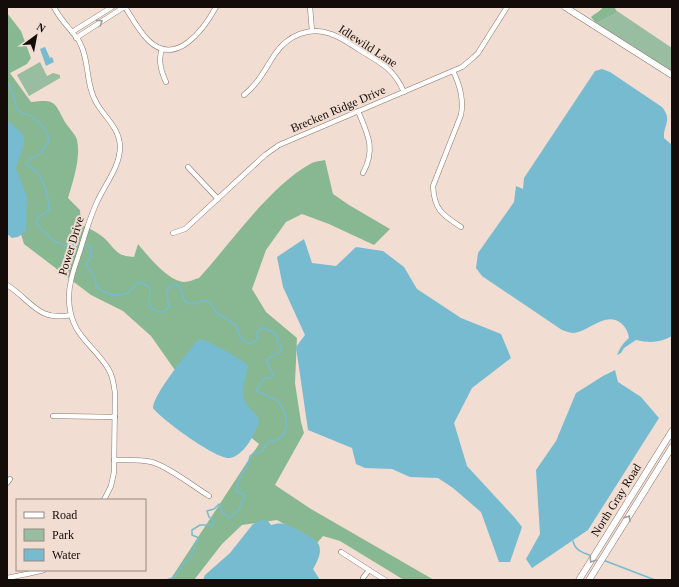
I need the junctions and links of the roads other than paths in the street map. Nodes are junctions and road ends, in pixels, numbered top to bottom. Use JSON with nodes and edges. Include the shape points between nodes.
{"nodes":[{"id":1,"x":54,"y":7,"type":"edge"},
{"id":2,"x":112,"y":7,"type":"edge"},
{"id":3,"x":125,"y":7,"type":"edge"},
{"id":4,"x":216,"y":7,"type":"edge"},
{"id":5,"x":310,"y":7,"type":"edge"},
{"id":6,"x":507,"y":7,"type":"edge"},
{"id":7,"x":564,"y":7,"type":"edge"},
{"id":8,"x":312,"y":31,"type":"junction"},
{"id":9,"x":72,"y":32,"type":"junction"},
{"id":10,"x":76,"y":38,"type":"junction"},
{"id":11,"x":162,"y":48,"type":"junction"},
{"id":12,"x":452,"y":71,"type":"junction"},
{"id":13,"x":672,"y":75,"type":"edge"},
{"id":14,"x":166,"y":82,"type":"dead end"},
{"id":15,"x":404,"y":92,"type":"junction"},
{"id":16,"x":244,"y":95,"type":"dead end"},
{"id":17,"x":358,"y":111,"type":"junction"},
{"id":18,"x":188,"y":167,"type":"dead end"},
{"id":19,"x":363,"y":173,"type":"dead end"},
{"id":20,"x":218,"y":199,"type":"junction"},
{"id":21,"x":461,"y":227,"type":"dead end"},
{"id":22,"x":173,"y":233,"type":"dead end"},
{"id":23,"x":7,"y":285,"type":"edge"},
{"id":24,"x":71,"y":315,"type":"junction"},
{"id":25,"x":53,"y":416,"type":"dead end"},
{"id":26,"x":115,"y":417,"type":"junction"},
{"id":27,"x":672,"y":431,"type":"edge"},
{"id":28,"x":672,"y":447,"type":"edge"},
{"id":29,"x":114,"y":460,"type":"junction"},
{"id":30,"x":209,"y":496,"type":"dead end"},
{"id":31,"x":105,"y":499,"type":"edge"},
{"id":32,"x":341,"y":552,"type":"dead end"},
{"id":33,"x":369,"y":570,"type":"junction"},
{"id":34,"x":40,"y":571,"type":"edge"},
{"id":35,"x":7,"y":578,"type":"edge"},
{"id":36,"x":590,"y":579,"type":"edge"},
{"id":37,"x":364,"y":580,"type":"edge"},
{"id":38,"x":385,"y":580,"type":"edge"},
{"id":39,"x":579,"y":580,"type":"edge"}],
"edges":[{"from":1,"to":9,"type":"street","name":"Power Drive"},
{"from":2,"to":9,"type":"street"},
{"from":10,"to":3,"type":"street","one_way":true},
{"from":3,"to":11,"type":"street","via":[[147,40]]},
{"from":4,"to":11,"type":"street","via":[[193,40],[177,48]]},
{"from":5,"to":8,"type":"street"},
{"from":6,"to":12,"type":"street","name":"Brecken Ridge Drive","via":[[474,57]]},
{"from":7,"to":13,"type":"street"},
{"from":8,"to":15,"type":"street","name":"Idlewild Lane","via":[[336,36],[384,65],[398,79]]},
{"from":8,"to":16,"type":"street","name":"Idlewild Lane","via":[[300,33],[284,43],[256,85]]},
{"from":9,"to":10,"type":"street","name":"Power Drive"},
{"from":10,"to":24,"type":"street","name":"Power Drive","via":[[84,53],[92,95],[115,129],[120,148],[117,164],[97,201],[78,258],[69,290]]},
{"from":11,"to":14,"type":"street","via":[[160,65]]},
{"from":12,"to":15,"type":"street","name":"Brecken Ridge Drive"},
{"from":12,"to":21,"type":"street","via":[[462,94],[462,115],[433,186],[433,194],[438,210]]},
{"from":15,"to":17,"type":"street","name":"Brecken Ridge Drive"},
{"from":17,"to":19,"type":"street","via":[[368,133],[370,147],[368,163]]},
{"from":17,"to":20,"type":"street","name":"Brecken Ridge Drive","via":[[279,145]]},
{"from":18,"to":20,"type":"street"},
{"from":20,"to":22,"type":"street","name":"Brecken Ridge Drive","via":[[186,228]]},
{"from":23,"to":24,"type":"street","via":[[46,315]]},
{"from":24,"to":26,"type":"street","name":"Power Drive","via":[[78,332],[110,370],[116,393]]},
{"from":25,"to":26,"type":"street"},
{"from":26,"to":29,"type":"street","name":"Power Drive"},
{"from":27,"to":39,"type":"street","name":"North Gray Road","one_way":true},
{"from":36,"to":28,"type":"street","name":"North Gray Road","one_way":true},
{"from":29,"to":30,"type":"street","via":[[154,462]]},
{"from":29,"to":31,"type":"street","name":"Power Drive","via":[[112,481]]},
{"from":32,"to":33,"type":"street"},
{"from":33,"to":37,"type":"street"},
{"from":33,"to":38,"type":"street"},
{"from":34,"to":35,"type":"street"}]}
